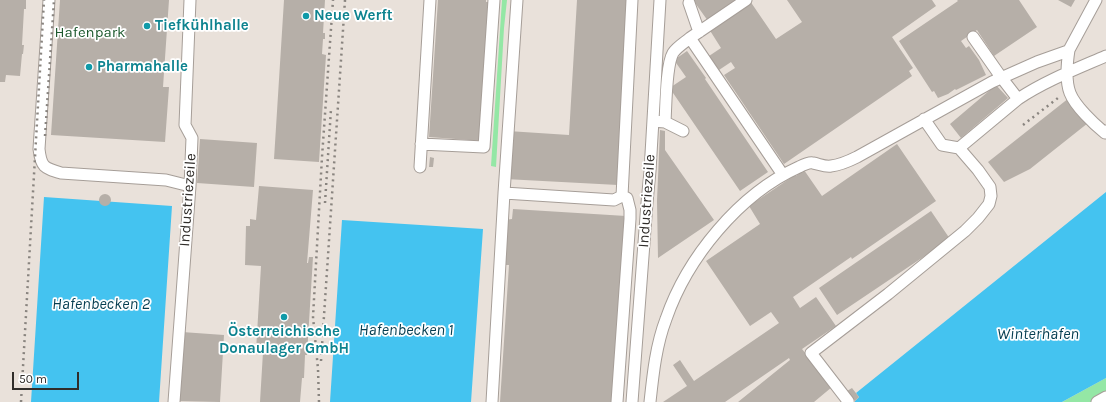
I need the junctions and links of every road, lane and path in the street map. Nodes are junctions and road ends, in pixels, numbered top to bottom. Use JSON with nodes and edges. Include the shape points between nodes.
{"nodes":[{"id":1,"x":49,"y":0,"type":"edge"},
{"id":2,"x":190,"y":0,"type":"edge"},
{"id":3,"x":430,"y":0,"type":"edge"},
{"id":4,"x":494,"y":0,"type":"edge"},
{"id":5,"x":517,"y":0,"type":"edge"},
{"id":6,"x":632,"y":0,"type":"edge"},
{"id":7,"x":660,"y":0,"type":"edge"},
{"id":8,"x":746,"y":0,"type":"edge"},
{"id":9,"x":1096,"y":0,"type":"edge"},
{"id":10,"x":689,"y":3,"type":"dead end"},
{"id":11,"x":699,"y":32,"type":"junction"},
{"id":12,"x":973,"y":37,"type":"dead end"},
{"id":13,"x":690,"y":38,"type":"junction"},
{"id":14,"x":1071,"y":47,"type":"junction"},
{"id":15,"x":1106,"y":56,"type":"edge"},
{"id":16,"x":1067,"y":73,"type":"junction"},
{"id":17,"x":1001,"y":78,"type":"junction"},
{"id":18,"x":1018,"y":99,"type":"junction"},
{"id":19,"x":924,"y":119,"type":"junction"},
{"id":20,"x":653,"y":121,"type":"junction"},
{"id":21,"x":665,"y":122,"type":"junction"},
{"id":22,"x":683,"y":131,"type":"dead end"},
{"id":23,"x":1106,"y":131,"type":"edge"},
{"id":24,"x":421,"y":144,"type":"junction"},
{"id":25,"x":959,"y":148,"type":"junction"},
{"id":26,"x":420,"y":167,"type":"dead end"},
{"id":27,"x":783,"y":175,"type":"junction"},
{"id":28,"x":190,"y":186,"type":"junction"},
{"id":29,"x":504,"y":193,"type":"junction"},
{"id":30,"x":622,"y":196,"type":"junction"},
{"id":31,"x":1106,"y":397,"type":"edge"},
{"id":32,"x":174,"y":402,"type":"edge"},
{"id":33,"x":492,"y":402,"type":"edge"},
{"id":34,"x":618,"y":402,"type":"edge"},
{"id":35,"x":632,"y":402,"type":"edge"},
{"id":36,"x":650,"y":402,"type":"edge"},
{"id":37,"x":848,"y":402,"type":"edge"},
{"id":38,"x":1097,"y":402,"type":"edge"}],
"edges":[{"from":1,"to":28,"type":"street","via":[[39,149],[44,166],[61,173],[166,180]]},
{"from":2,"to":28,"type":"street","name":"Industriezeile","via":[[185,125],[192,138]]},
{"from":3,"to":24,"type":"street"},
{"from":4,"to":24,"type":"street","via":[[484,147]]},
{"from":5,"to":29,"type":"street"},
{"from":6,"to":30,"type":"street"},
{"from":7,"to":20,"type":"street","name":"Industriezeile"},
{"from":8,"to":11,"type":"street"},
{"from":9,"to":14,"type":"street"},
{"from":10,"to":11,"type":"street"},
{"from":11,"to":13,"type":"street"},
{"from":12,"to":17,"type":"street"},
{"from":13,"to":21,"type":"street","via":[[675,50],[670,60]]},
{"from":13,"to":27,"type":"street"},
{"from":14,"to":16,"type":"street"},
{"from":14,"to":17,"type":"street"},
{"from":15,"to":16,"type":"street"},
{"from":16,"to":18,"type":"street"},
{"from":16,"to":23,"type":"street","via":[[1069,92],[1075,102],[1095,125],[1105,133]]},
{"from":17,"to":18,"type":"street"},
{"from":17,"to":19,"type":"street"},
{"from":18,"to":25,"type":"street"},
{"from":19,"to":25,"type":"street","via":[[942,145]]},
{"from":19,"to":27,"type":"street","via":[[857,157],[831,166],[812,162]]},
{"from":20,"to":21,"type":"street"},
{"from":20,"to":35,"type":"street","name":"Industriezeile"},
{"from":21,"to":22,"type":"street"},
{"from":24,"to":26,"type":"street"},
{"from":25,"to":37,"type":"street","via":[[990,187],[989,204],[965,231],[811,353]]},
{"from":27,"to":36,"type":"street","via":[[750,198],[734,214],[708,243],[685,277],[671,305],[661,335]]},
{"from":28,"to":32,"type":"street","name":"Industriezeile"},
{"from":29,"to":30,"type":"street","via":[[614,200]]},
{"from":29,"to":33,"type":"street"},
{"from":30,"to":34,"type":"street","via":[[627,198],[630,219]]},
{"from":31,"to":38,"type":"street"}]}
